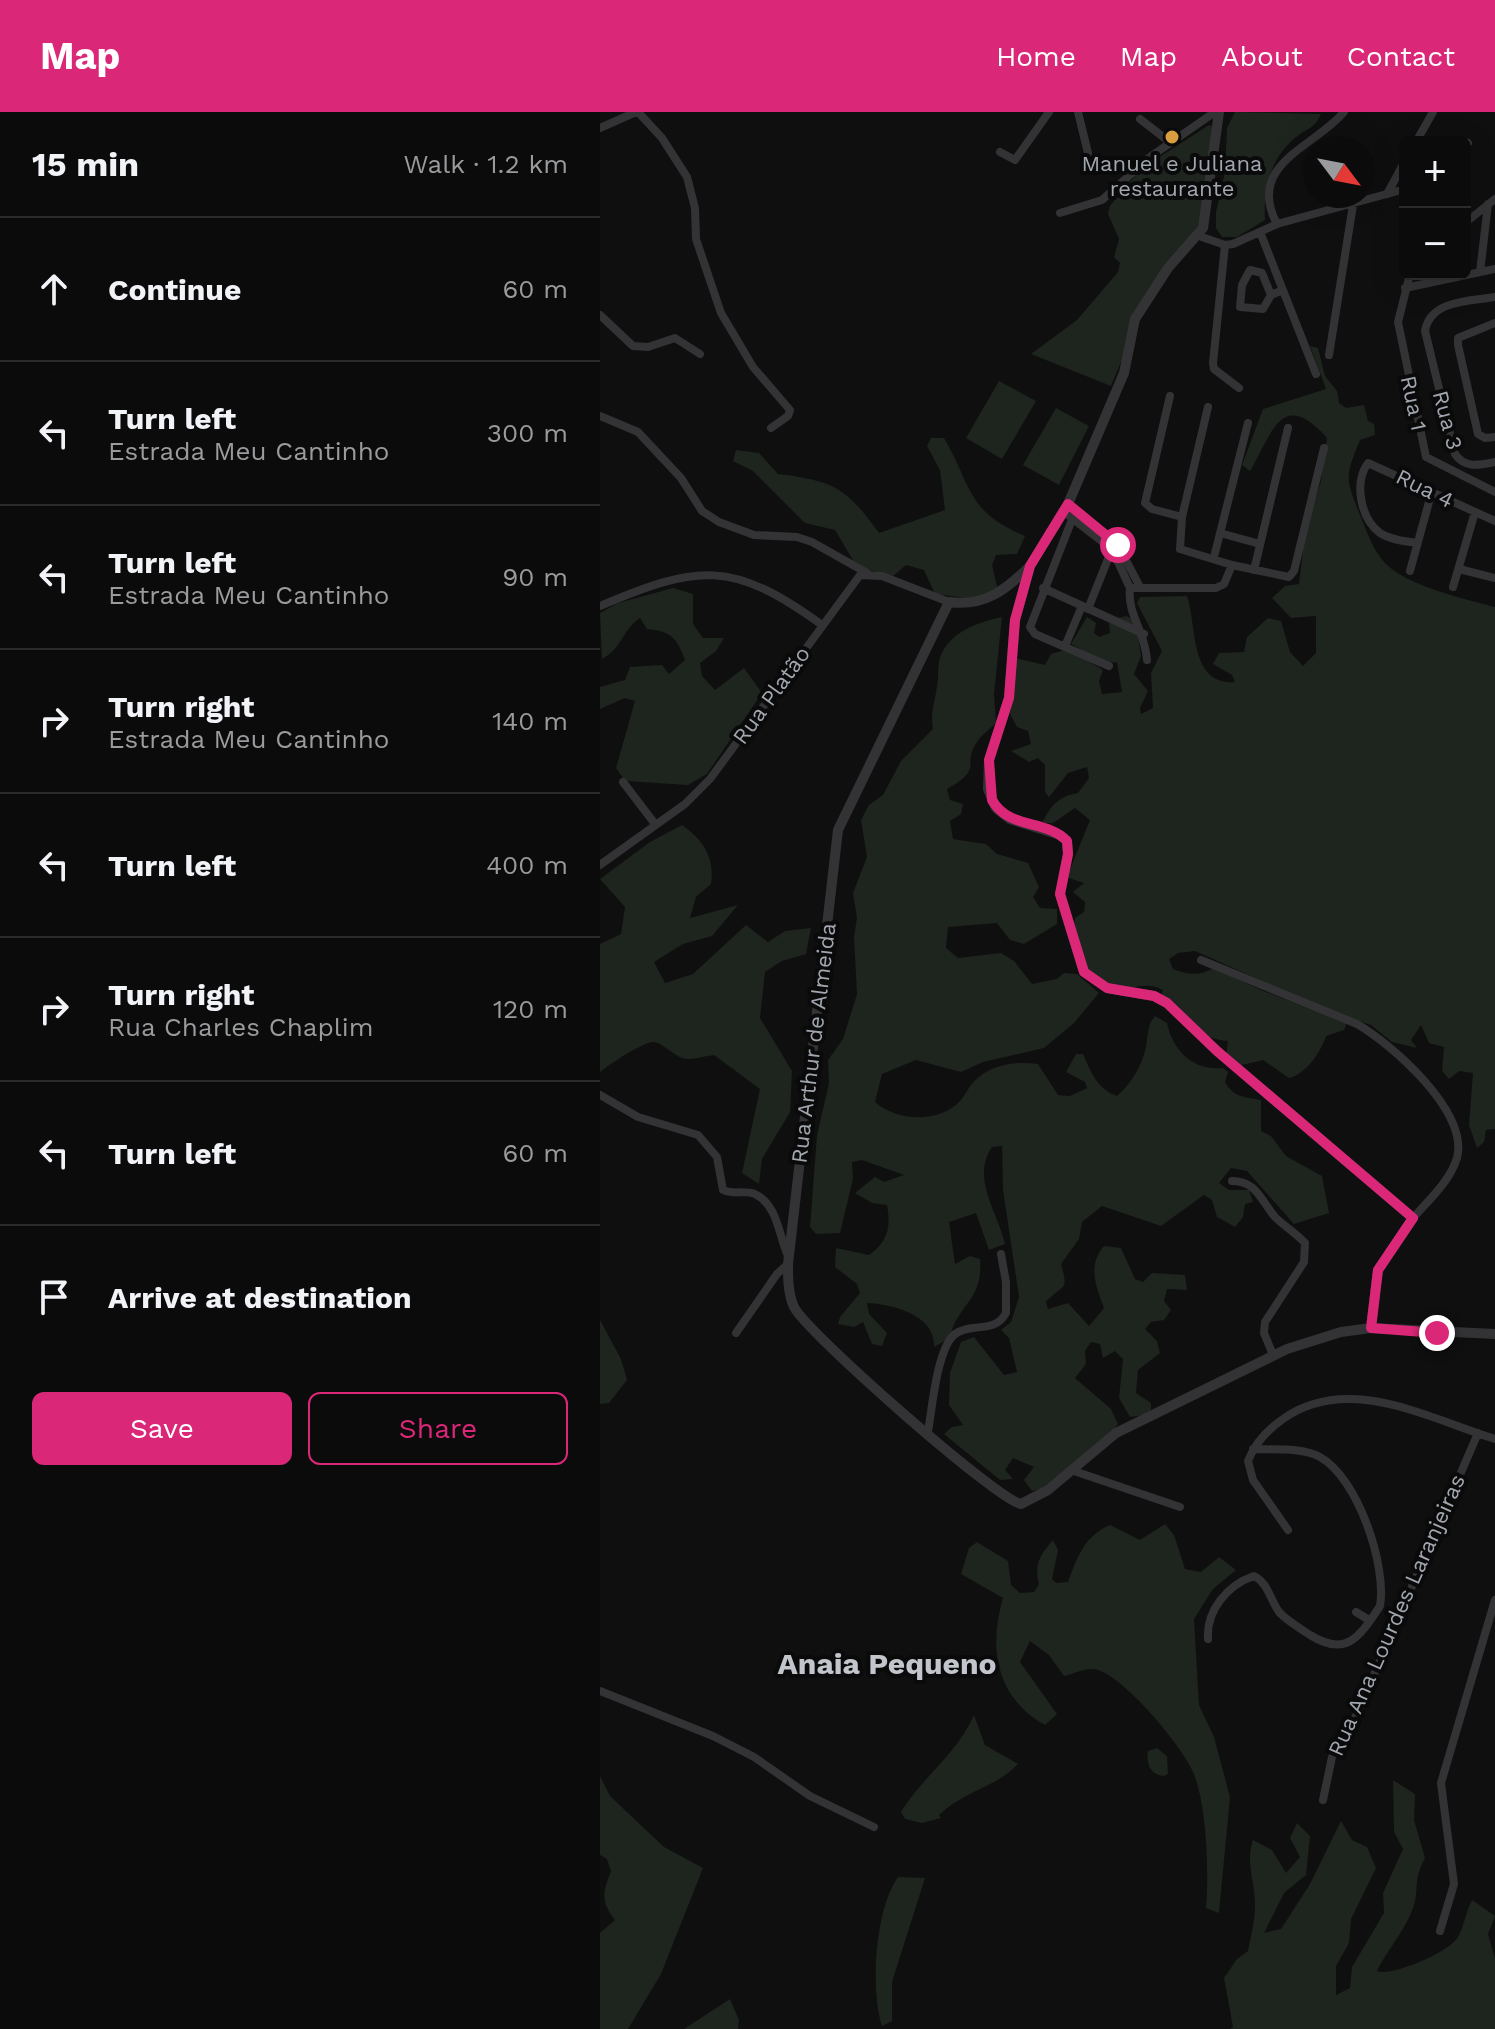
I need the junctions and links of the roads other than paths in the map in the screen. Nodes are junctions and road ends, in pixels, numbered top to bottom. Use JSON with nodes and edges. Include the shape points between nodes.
{"nodes":[{"id":1,"x":637,"y":112,"type":"edge"},
{"id":2,"x":1049,"y":112,"type":"edge"},
{"id":3,"x":1078,"y":112,"type":"edge"},
{"id":4,"x":1217,"y":112,"type":"edge"},
{"id":5,"x":1344,"y":112,"type":"edge"},
{"id":6,"x":1433,"y":112,"type":"edge"},
{"id":7,"x":1140,"y":119,"type":"dead end"},
{"id":8,"x":600,"y":128,"type":"edge"},
{"id":9,"x":1419,"y":136,"type":"edge"},
{"id":10,"x":1171,"y":143,"type":"junction"},
{"id":11,"x":1000,"y":152,"type":"dead end"},
{"id":12,"x":1088,"y":153,"type":"dead end"},
{"id":13,"x":1399,"y":172,"type":"edge"},
{"id":14,"x":1399,"y":191,"type":"edge"},
{"id":15,"x":1387,"y":194,"type":"junction"},
{"id":16,"x":1375,"y":198,"type":"edge"},
{"id":17,"x":1492,"y":201,"type":"edge"},
{"id":18,"x":1341,"y":208,"type":"edge"},
{"id":19,"x":1353,"y":208,"type":"edge"},
{"id":20,"x":1060,"y":213,"type":"dead end"},
{"id":21,"x":1471,"y":218,"type":"edge"},
{"id":22,"x":1277,"y":224,"type":"junction"},
{"id":23,"x":1260,"y":232,"type":"junction"},
{"id":24,"x":1199,"y":236,"type":"junction"},
{"id":25,"x":1225,"y":245,"type":"junction"},
{"id":26,"x":1495,"y":269,"type":"edge"},
{"id":27,"x":1480,"y":272,"type":"junction"},
{"id":28,"x":1408,"y":280,"type":"edge"},
{"id":29,"x":1405,"y":288,"type":"junction"},
{"id":30,"x":1283,"y":290,"type":"junction"},
{"id":31,"x":1271,"y":295,"type":"junction"},
{"id":32,"x":1494,"y":300,"type":"edge"},
{"id":33,"x":600,"y":315,"type":"edge"},
{"id":34,"x":1495,"y":323,"type":"edge"},
{"id":35,"x":700,"y":354,"type":"dead end"},
{"id":36,"x":1329,"y":355,"type":"dead end"},
{"id":37,"x":1316,"y":374,"type":"dead end"},
{"id":38,"x":1239,"y":388,"type":"dead end"},
{"id":39,"x":1170,"y":396,"type":"dead end"},
{"id":40,"x":1208,"y":407,"type":"dead end"},
{"id":41,"x":600,"y":416,"type":"edge"},
{"id":42,"x":1248,"y":423,"type":"dead end"},
{"id":43,"x":771,"y":428,"type":"dead end"},
{"id":44,"x":1288,"y":428,"type":"dead end"},
{"id":45,"x":1495,"y":437,"type":"edge"},
{"id":46,"x":1324,"y":448,"type":"dead end"},
{"id":47,"x":1495,"y":462,"type":"edge"},
{"id":48,"x":1493,"y":490,"type":"edge"},
{"id":49,"x":1432,"y":491,"type":"junction"},
{"id":50,"x":1068,"y":511,"type":"junction"},
{"id":51,"x":1475,"y":512,"type":"junction"},
{"id":52,"x":1182,"y":517,"type":"junction"},
{"id":53,"x":1495,"y":521,"type":"edge"},
{"id":54,"x":1220,"y":533,"type":"junction"},
{"id":55,"x":1417,"y":543,"type":"junction"},
{"id":56,"x":1260,"y":544,"type":"junction"},
{"id":57,"x":1112,"y":549,"type":"junction"},
{"id":58,"x":1215,"y":553,"type":"dead end"},
{"id":59,"x":1232,"y":565,"type":"junction"},
{"id":60,"x":1030,"y":566,"type":"junction"},
{"id":61,"x":1459,"y":569,"type":"junction"},
{"id":62,"x":1254,"y":570,"type":"junction"},
{"id":63,"x":1410,"y":571,"type":"dead end"},
{"id":64,"x":868,"y":574,"type":"junction"},
{"id":65,"x":1495,"y":578,"type":"edge"},
{"id":66,"x":1453,"y":587,"type":"dead end"},
{"id":67,"x":1043,"y":588,"type":"junction"},
{"id":68,"x":1135,"y":588,"type":"junction"},
{"id":69,"x":949,"y":602,"type":"junction"},
{"id":70,"x":600,"y":606,"type":"edge"},
{"id":71,"x":1085,"y":608,"type":"junction"},
{"id":72,"x":822,"y":625,"type":"junction"},
{"id":73,"x":1144,"y":634,"type":"junction"},
{"id":74,"x":1065,"y":646,"type":"junction"},
{"id":75,"x":1147,"y":660,"type":"dead end"},
{"id":76,"x":1109,"y":666,"type":"dead end"},
{"id":77,"x":623,"y":782,"type":"dead end"},
{"id":78,"x":655,"y":824,"type":"junction"},
{"id":79,"x":600,"y":865,"type":"edge"},
{"id":80,"x":1201,"y":960,"type":"dead end"},
{"id":81,"x":600,"y":1095,"type":"edge"},
{"id":82,"x":1232,"y":1181,"type":"dead end"},
{"id":83,"x":1413,"y":1218,"type":"junction"},
{"id":84,"x":1001,"y":1254,"type":"dead end"},
{"id":85,"x":788,"y":1261,"type":"junction"},
{"id":86,"x":1371,"y":1328,"type":"junction"},
{"id":87,"x":736,"y":1333,"type":"dead end"},
{"id":88,"x":1495,"y":1334,"type":"edge"},
{"id":89,"x":1273,"y":1355,"type":"junction"},
{"id":90,"x":928,"y":1432,"type":"junction"},
{"id":91,"x":1478,"y":1433,"type":"junction"},
{"id":92,"x":1495,"y":1439,"type":"edge"},
{"id":93,"x":1253,"y":1449,"type":"junction"},
{"id":94,"x":1071,"y":1470,"type":"junction"},
{"id":95,"x":1180,"y":1507,"type":"dead end"},
{"id":96,"x":1288,"y":1530,"type":"dead end"},
{"id":97,"x":1495,"y":1601,"type":"edge"},
{"id":98,"x":1356,"y":1612,"type":"dead end"},
{"id":99,"x":1369,"y":1620,"type":"junction"},
{"id":100,"x":1208,"y":1639,"type":"dead end"},
{"id":101,"x":600,"y":1691,"type":"edge"},
{"id":102,"x":1323,"y":1800,"type":"dead end"},
{"id":103,"x":874,"y":1827,"type":"dead end"},
{"id":104,"x":1440,"y":1931,"type":"dead end"}],
"edges":[{"from":1,"to":8,"type":"street"},
{"from":1,"to":43,"type":"street","via":[[687,177],[696,239],[721,313],[753,367],[790,410]]},
{"from":2,"to":11,"type":"street","via":[[1015,160]]},
{"from":3,"to":12,"type":"street"},
{"from":4,"to":10,"type":"street"},
{"from":4,"to":24,"type":"street"},
{"from":5,"to":22,"type":"street","via":[[1296,149],[1279,170],[1268,202]]},
{"from":6,"to":9,"type":"street"},
{"from":7,"to":10,"type":"street"},
{"from":10,"to":20,"type":"street","via":[[1102,200]]},
{"from":13,"to":15,"type":"street"},
{"from":14,"to":15,"type":"street"},
{"from":15,"to":16,"type":"street"},
{"from":17,"to":21,"type":"street"},
{"from":17,"to":27,"type":"street"},
{"from":18,"to":22,"type":"street"},
{"from":19,"to":36,"type":"street"},
{"from":22,"to":23,"type":"street"},
{"from":23,"to":25,"type":"street"},
{"from":23,"to":30,"type":"street"},
{"from":24,"to":25,"type":"street"},
{"from":24,"to":50,"type":"street","via":[[1168,268],[1135,319],[1124,373]]},
{"from":25,"to":38,"type":"street","via":[[1213,367]]},
{"from":26,"to":27,"type":"street"},
{"from":27,"to":29,"type":"street"},
{"from":28,"to":29,"type":"street","name":"Rua 1"},
{"from":29,"to":48,"type":"street","name":"Rua 1","via":[[1398,322],[1426,457]]},
{"from":30,"to":31,"type":"street"},
{"from":30,"to":37,"type":"street"},
{"from":31,"to":31,"type":"street","via":[[1262,273],[1250,270],[1240,307],[1263,309]]},
{"from":32,"to":47,"type":"street","name":"Rua 3","via":[[1447,305],[1434,313],[1425,331],[1455,454],[1474,466]]},
{"from":33,"to":35,"type":"street","via":[[633,346],[675,338]]},
{"from":34,"to":45,"type":"street","via":[[1464,333],[1458,345],[1478,434]]},
{"from":39,"to":52,"type":"street","via":[[1145,503]]},
{"from":40,"to":52,"type":"street"},
{"from":41,"to":64,"type":"street","via":[[638,432],[681,478],[700,508],[719,522],[754,535],[812,542]]},
{"from":42,"to":54,"type":"street"},
{"from":44,"to":56,"type":"street"},
{"from":46,"to":62,"type":"street","via":[[1294,571],[1285,578]]},
{"from":49,"to":51,"type":"street","name":"Rua 4"},
{"from":49,"to":55,"type":"street"},
{"from":49,"to":55,"type":"street","name":"Rua 4","via":[[1375,464],[1366,466],[1359,484],[1376,529]]},
{"from":50,"to":57,"type":"street"},
{"from":50,"to":60,"type":"street"},
{"from":50,"to":67,"type":"street"},
{"from":50,"to":68,"type":"street","via":[[1118,545]]},
{"from":51,"to":53,"type":"street","name":"Rua 4"},
{"from":51,"to":61,"type":"street","name":"Rua 4"},
{"from":52,"to":59,"type":"street","via":[[1180,549]]},
{"from":54,"to":56,"type":"street"},
{"from":54,"to":58,"type":"street"},
{"from":55,"to":63,"type":"street"},
{"from":56,"to":62,"type":"street"},
{"from":57,"to":68,"type":"street"},
{"from":57,"to":71,"type":"street"},
{"from":59,"to":62,"type":"street"},
{"from":59,"to":68,"type":"street","via":[[1224,584],[1216,588]]},
{"from":60,"to":69,"type":"street","via":[[982,601]]},
{"from":60,"to":83,"type":"street","via":[[1015,620],[1009,698],[989,760],[988,789],[996,808],[1010,819],[1067,841],[1060,894],[1080,965],[1107,988],[1167,1003]]},
{"from":61,"to":65,"type":"street"},
{"from":61,"to":66,"type":"street","name":"Rua 4"},
{"from":64,"to":69,"type":"street"},
{"from":64,"to":72,"type":"street","name":"Rua Platão","via":[[855,579]]},
{"from":67,"to":71,"type":"street"},
{"from":67,"to":74,"type":"street","via":[[1030,622],[1032,631]]},
{"from":68,"to":73,"type":"street","via":[[1131,611]]},
{"from":69,"to":85,"type":"street","name":"Rua Arthur de Almeida","via":[[838,830]]},
{"from":70,"to":72,"type":"street","via":[[675,578],[723,574],[770,591]]},
{"from":71,"to":73,"type":"street"},
{"from":71,"to":74,"type":"street"},
{"from":72,"to":78,"type":"street","name":"Rua Platão","via":[[710,779]]},
{"from":73,"to":75,"type":"street"},
{"from":74,"to":76,"type":"street"},
{"from":77,"to":78,"type":"street"},
{"from":78,"to":79,"type":"street","name":"Rua Platão"},
{"from":80,"to":83,"type":"street","via":[[1357,1024],[1434,1093],[1460,1140],[1442,1185]]},
{"from":81,"to":85,"type":"street","via":[[638,1117],[698,1135],[717,1157],[723,1190],[754,1194],[766,1203],[781,1231]]},
{"from":82,"to":89,"type":"street","via":[[1255,1188],[1273,1215],[1305,1243],[1298,1274],[1265,1322]]},
{"from":83,"to":86,"type":"street","via":[[1378,1270]]},
{"from":84,"to":90,"type":"street","via":[[1006,1313],[996,1325],[960,1332],[949,1341]]},
{"from":85,"to":87,"type":"street"},
{"from":85,"to":90,"type":"street","name":"Rua Arthur de Almeida","via":[[793,1306],[803,1320]]},
{"from":86,"to":88,"type":"street"},
{"from":86,"to":89,"type":"street","via":[[1329,1335]]},
{"from":89,"to":94,"type":"street","via":[[1116,1433]]},
{"from":90,"to":94,"type":"street","name":"Rua Arthur de Almeida","via":[[1014,1503],[1037,1497]]},
{"from":91,"to":92,"type":"street"},
{"from":91,"to":93,"type":"street","via":[[1393,1405],[1344,1398],[1301,1407],[1266,1432]]},
{"from":91,"to":102,"type":"street","name":"Rua Ana Lourdes Laranjeiras","via":[[1357,1714],[1332,1757]]},
{"from":93,"to":96,"type":"street","via":[[1249,1470]]},
{"from":93,"to":99,"type":"street","via":[[1312,1454],[1343,1480],[1371,1539],[1381,1599]]},
{"from":94,"to":95,"type":"street"},
{"from":97,"to":104,"type":"street","via":[[1441,1783],[1454,1884]]},
{"from":98,"to":99,"type":"street"},
{"from":99,"to":100,"type":"street","via":[[1343,1645],[1321,1642],[1282,1616],[1254,1576],[1212,1610]]},
{"from":101,"to":103,"type":"street","via":[[713,1736],[810,1796]]}]}
